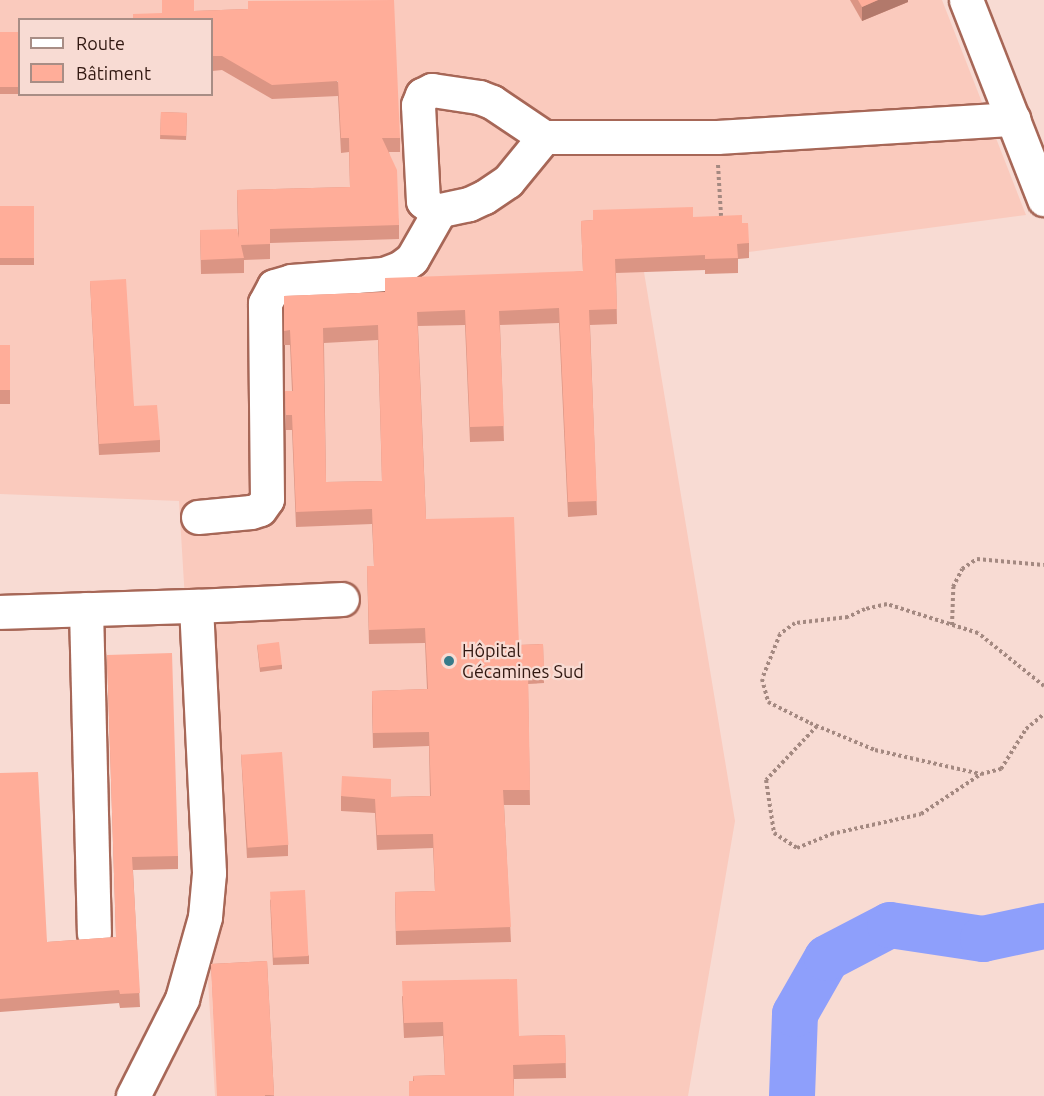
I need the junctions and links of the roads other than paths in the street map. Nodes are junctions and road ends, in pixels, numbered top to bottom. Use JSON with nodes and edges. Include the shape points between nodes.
{"nodes":[{"id":1,"x":966,"y":0,"type":"edge"},
{"id":2,"x":1013,"y":119,"type":"junction"},
{"id":3,"x":544,"y":137,"type":"junction"},
{"id":4,"x":1044,"y":199,"type":"edge"},
{"id":5,"x":440,"y":210,"type":"junction"},
{"id":6,"x":198,"y":517,"type":"dead end"},
{"id":7,"x":342,"y":598,"type":"dead end"},
{"id":8,"x":196,"y":606,"type":"junction"},
{"id":9,"x":86,"y":609,"type":"junction"},
{"id":10,"x":0,"y":612,"type":"edge"},
{"id":11,"x":94,"y":933,"type":"dead end"},
{"id":12,"x":133,"y":1096,"type":"edge"}],
"edges":[{"from":1,"to":2,"type":"street"},
{"from":2,"to":3,"type":"street","via":[[717,137]]},
{"from":2,"to":4,"type":"street"},
{"from":3,"to":5,"type":"street","via":[[517,172],[496,190],[469,204]]},
{"from":3,"to":5,"type":"street","via":[[479,97],[432,90],[422,95],[418,105],[421,195],[428,206]]},
{"from":5,"to":6,"type":"street","via":[[412,259],[400,268],[384,274],[291,281],[274,286],[268,293],[267,499],[251,512]]},
{"from":7,"to":8,"type":"street"},
{"from":8,"to":9,"type":"street"},
{"from":8,"to":12,"type":"street","via":[[209,873],[205,917],[182,999]]},
{"from":9,"to":10,"type":"street"},
{"from":9,"to":11,"type":"street"}]}
